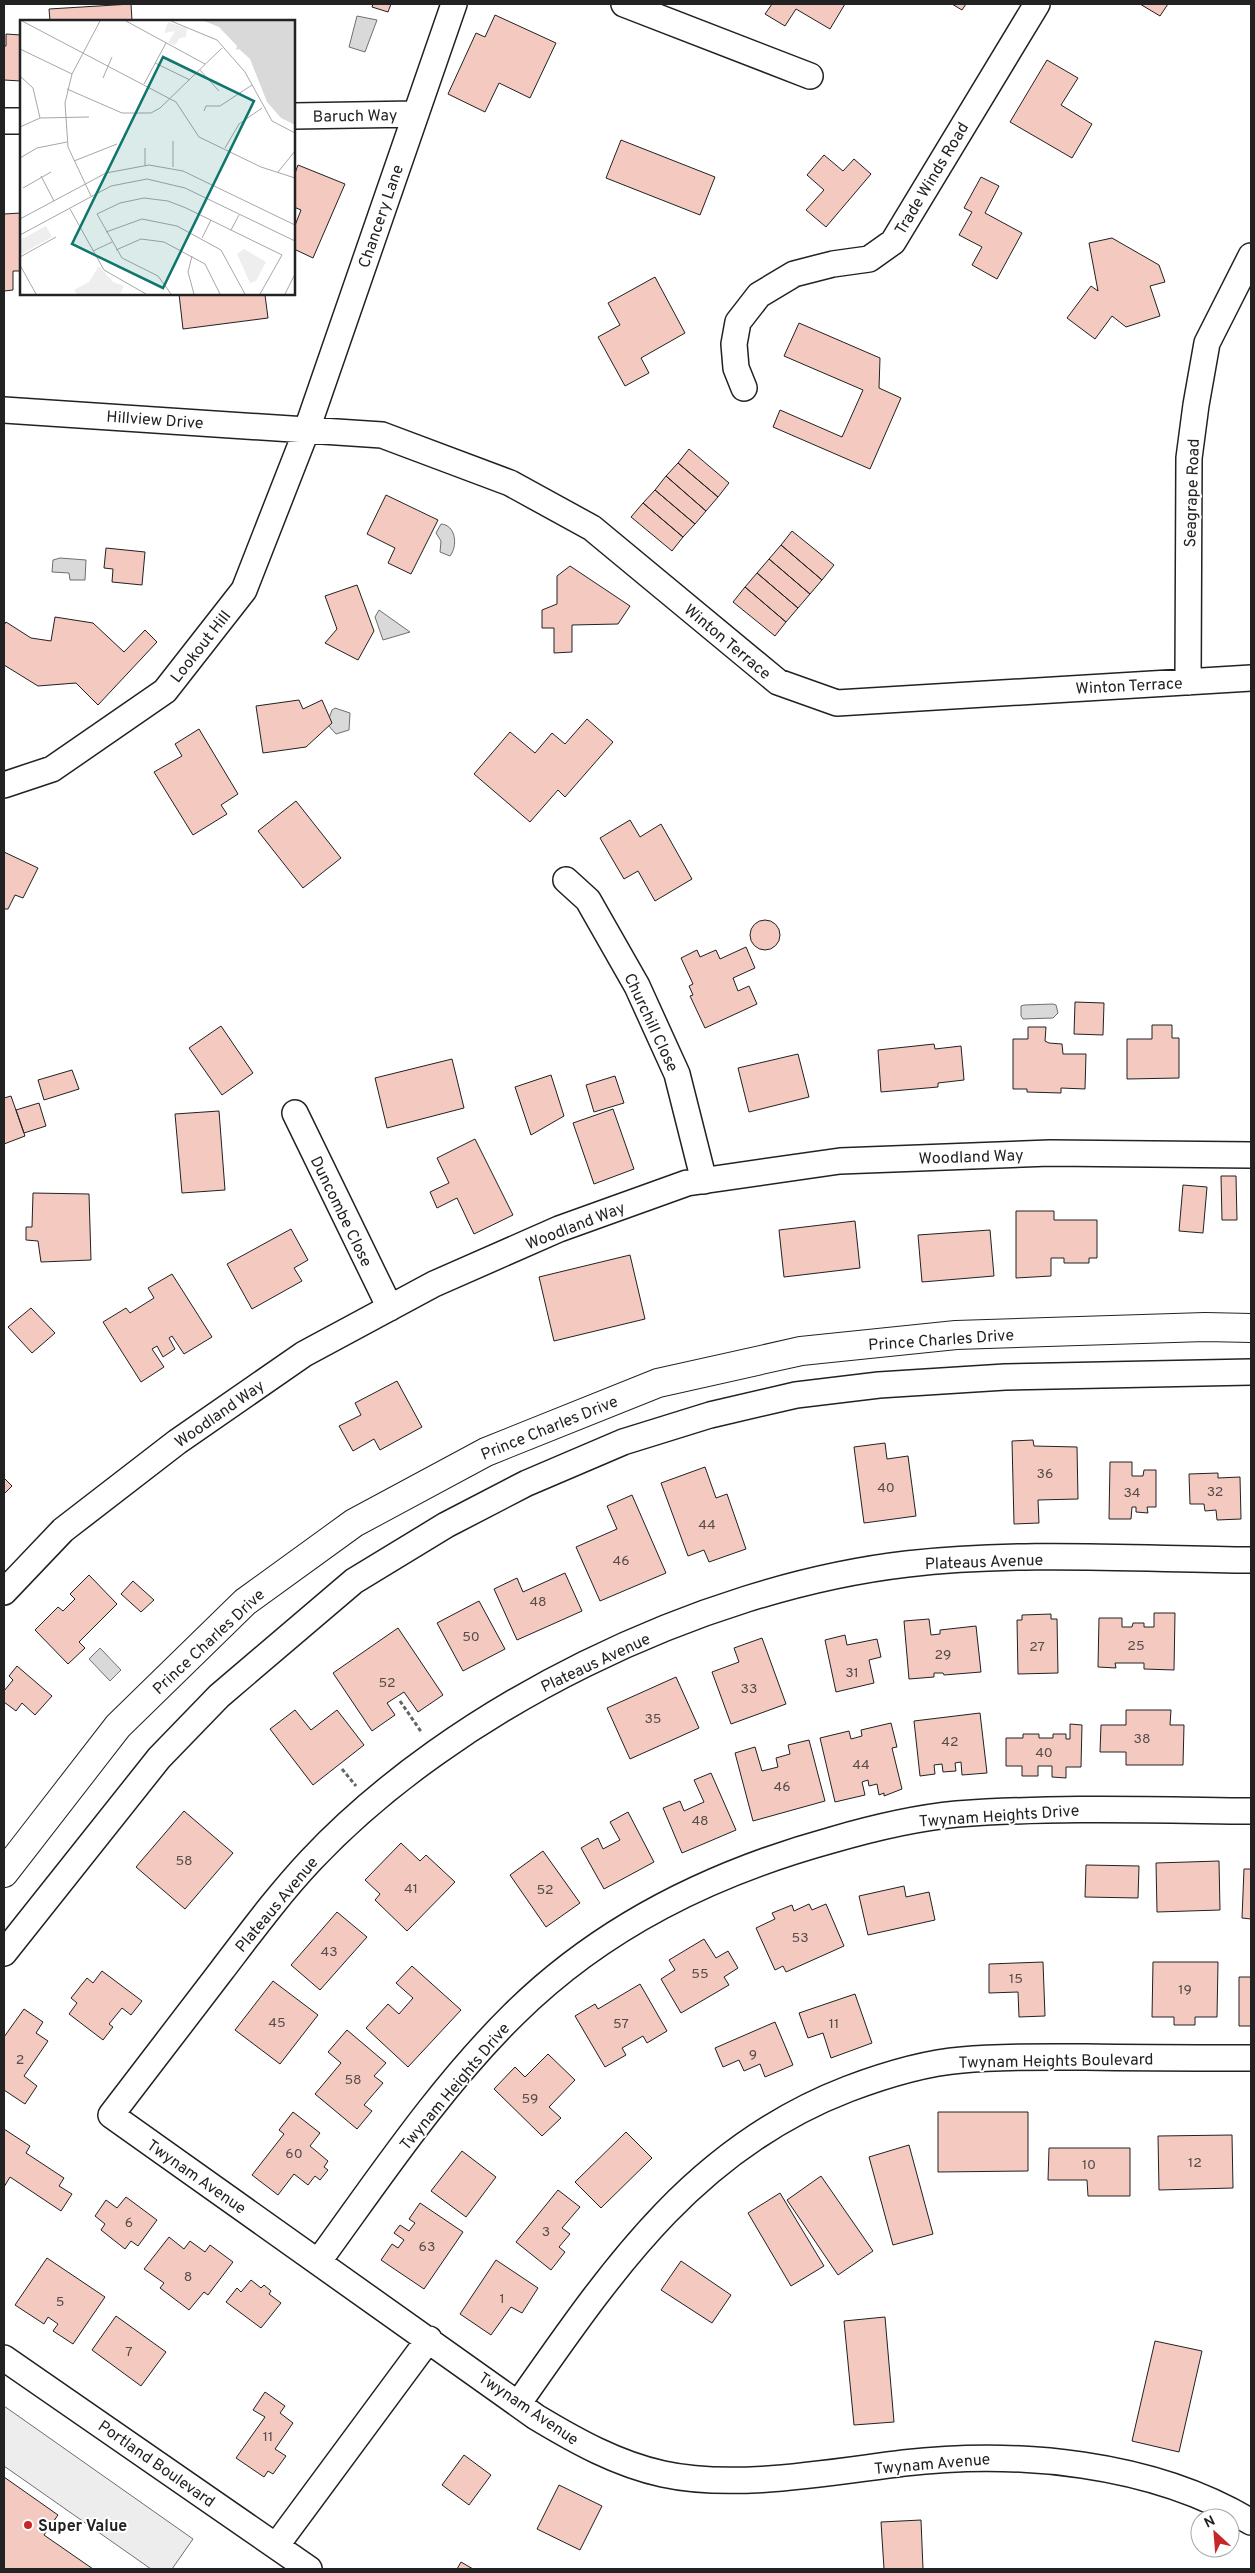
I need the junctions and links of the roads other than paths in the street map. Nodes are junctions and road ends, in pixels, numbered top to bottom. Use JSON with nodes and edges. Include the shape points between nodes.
{"nodes":[{"id":1,"x":454,"y":4,"type":"edge"},
{"id":2,"x":624,"y":4,"type":"edge"},
{"id":3,"x":1037,"y":4,"type":"edge"},
{"id":4,"x":810,"y":76,"type":"dead end"},
{"id":5,"x":416,"y":114,"type":"junction"},
{"id":6,"x":295,"y":116,"type":"edge"},
{"id":7,"x":20,"y":120,"type":"edge"},
{"id":8,"x":4,"y":121,"type":"edge"},
{"id":9,"x":1251,"y":256,"type":"edge"},
{"id":10,"x":744,"y":388,"type":"dead end"},
{"id":11,"x":4,"y":410,"type":"edge"},
{"id":12,"x":307,"y":428,"type":"junction"},
{"id":13,"x":1251,"y":678,"type":"edge"},
{"id":14,"x":1188,"y":682,"type":"junction"},
{"id":15,"x":4,"y":785,"type":"edge"},
{"id":16,"x":566,"y":880,"type":"dead end"},
{"id":17,"x":295,"y":1114,"type":"dead end"},
{"id":18,"x":1251,"y":1155,"type":"edge"},
{"id":19,"x":704,"y":1180,"type":"junction"},
{"id":20,"x":390,"y":1308,"type":"junction"},
{"id":21,"x":1251,"y":1328,"type":"edge"},
{"id":22,"x":1251,"y":1372,"type":"edge"},
{"id":23,"x":1251,"y":1560,"type":"edge"},
{"id":24,"x":4,"y":1592,"type":"edge"},
{"id":25,"x":1251,"y":1811,"type":"edge"},
{"id":26,"x":4,"y":1873,"type":"edge"},
{"id":27,"x":4,"y":1953,"type":"edge"},
{"id":28,"x":1251,"y":2058,"type":"edge"},
{"id":29,"x":111,"y":2115,"type":"joint"},
{"id":30,"x":318,"y":2262,"type":"junction"},
{"id":31,"x":429,"y":2339,"type":"junction"},
{"id":32,"x":4,"y":2358,"type":"edge"},
{"id":33,"x":518,"y":2404,"type":"junction"},
{"id":34,"x":1251,"y":2522,"type":"edge"},
{"id":35,"x":276,"y":2546,"type":"junction"},
{"id":36,"x":309,"y":2569,"type":"edge"}],
"edges":[{"from":1,"to":5,"type":"street","name":"Chancery Lane"},
{"from":2,"to":4,"type":"street"},
{"from":3,"to":10,"type":"street","name":"Trade Winds Road","via":[[893,242],[869,259],[794,274],[759,295],[738,322],[734,344],[736,368]]},
{"from":5,"to":6,"type":"street","name":"Baruch Way"},
{"from":5,"to":12,"type":"street","name":"Chancery Lane"},
{"from":7,"to":8,"type":"street"},
{"from":9,"to":14,"type":"street","name":"Seagrape Road","via":[[1207,343],[1196,405],[1189,458]]},
{"from":11,"to":12,"type":"street","name":"Hillview Drive"},
{"from":12,"to":14,"type":"street","name":"Winton Terrace","via":[[382,435],[510,483],[592,528],[778,682],[837,702]]},
{"from":12,"to":15,"type":"street","name":"Lookout Hill","via":[[244,590],[165,691],[52,769]]},
{"from":13,"to":14,"type":"street","name":"Winton Terrace"},
{"from":16,"to":19,"type":"street","name":"Churchill Close","via":[[588,900],[637,986],[677,1074]]},
{"from":17,"to":20,"type":"street","name":"Duncombe Close"},
{"from":18,"to":19,"type":"street","name":"Woodland Way","via":[[1050,1153],[840,1161]]},
{"from":19,"to":20,"type":"street","name":"Woodland Way","via":[[687,1183],[559,1230],[434,1284]]},
{"from":20,"to":24,"type":"street","name":"Woodland Way","via":[[304,1354],[177,1442],[63,1530]]},
{"from":21,"to":26,"type":"highway","name":"Prince Charles Drive","via":[[956,1335],[801,1351],[658,1383],[486,1452],[354,1523],[245,1602],[118,1726]]},
{"from":22,"to":27,"type":"street","via":[[1005,1377],[879,1385],[796,1395],[710,1415],[623,1442],[528,1483],[446,1525],[354,1581],[219,1696],[159,1758]]},
{"from":23,"to":29,"type":"street","name":"Plateaus Avenue","via":[[1068,1558],[953,1560],[903,1565],[836,1576],[715,1611],[606,1654],[536,1690],[436,1754],[401,1778],[352,1820],[272,1904]]},
{"from":25,"to":30,"type":"street","name":"Twynam Heights Drive","via":[[1066,1810],[955,1815],[904,1822],[802,1848],[668,1901],[586,1952],[515,2014],[426,2115]]},
{"from":28,"to":33,"type":"street","name":"Twynam Heights Boulevard","via":[[1007,2057],[961,2060],[909,2069],[829,2097],[783,2119],[743,2145],[704,2175],[667,2210],[592,2299]]},
{"from":29,"to":30,"type":"street","name":"Twynam Avenue"},
{"from":30,"to":31,"type":"street","name":"Twynam Avenue"},
{"from":31,"to":33,"type":"street","name":"Twynam Avenue"},
{"from":31,"to":35,"type":"street"},
{"from":32,"to":35,"type":"street","name":"Portland Boulevard"},
{"from":33,"to":34,"type":"street","name":"Twynam Avenue","via":[[601,2453],[664,2474],[703,2479],[746,2479],[951,2458],[1034,2460],[1129,2474],[1206,2499]]},
{"from":35,"to":36,"type":"street","name":"Portland Boulevard"}]}
